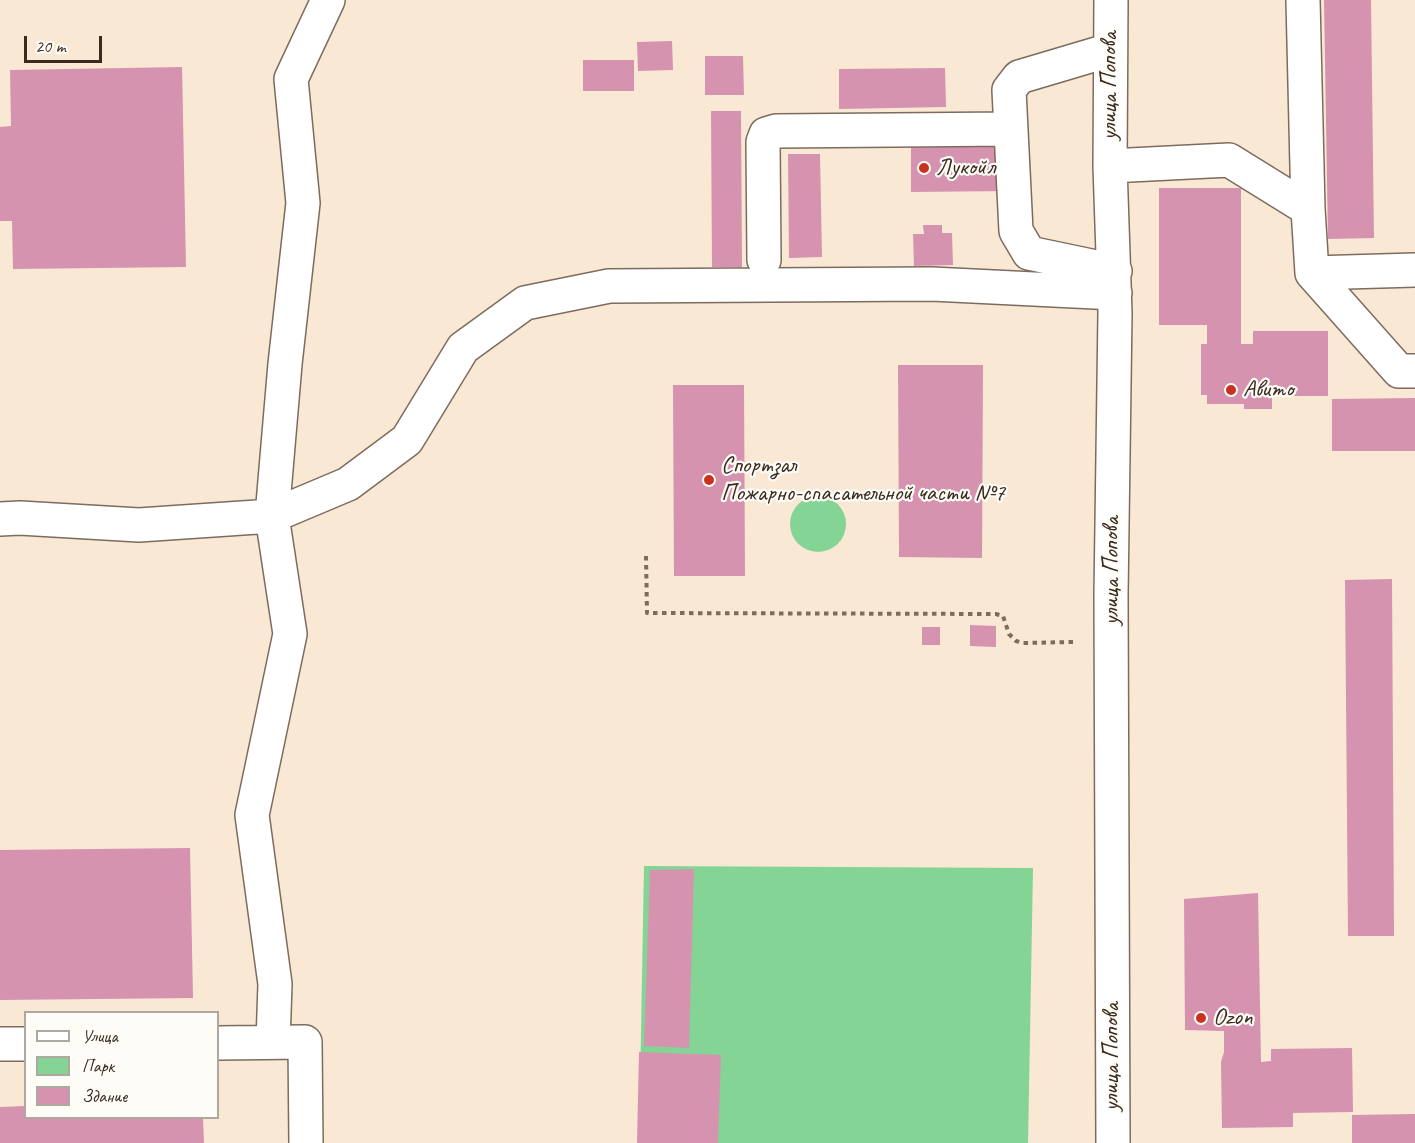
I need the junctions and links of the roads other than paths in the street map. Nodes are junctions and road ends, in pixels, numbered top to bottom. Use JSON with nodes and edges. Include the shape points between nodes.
{"nodes":[{"id":1,"x":328,"y":0,"type":"edge"},
{"id":2,"x":1111,"y":0,"type":"edge"},
{"id":3,"x":1303,"y":0,"type":"edge"},
{"id":4,"x":1110,"y":50,"type":"junction"},
{"id":5,"x":1011,"y":129,"type":"junction"},
{"id":6,"x":1110,"y":166,"type":"junction"},
{"id":7,"x":1308,"y":209,"type":"junction"},
{"id":8,"x":764,"y":260,"type":"dead end"},
{"id":9,"x":1415,"y":270,"type":"edge"},
{"id":10,"x":1312,"y":273,"type":"junction"},
{"id":11,"x":1115,"y":282,"type":"junction"},
{"id":12,"x":1415,"y":371,"type":"edge"},
{"id":13,"x":272,"y":516,"type":"junction"},
{"id":14,"x":0,"y":519,"type":"edge"},
{"id":15,"x":273,"y":1042,"type":"junction"},
{"id":16,"x":219,"y":1043,"type":"edge"},
{"id":17,"x":0,"y":1044,"type":"edge"},
{"id":18,"x":24,"y":1044,"type":"edge"},
{"id":19,"x":306,"y":1143,"type":"edge"},
{"id":20,"x":1113,"y":1143,"type":"edge"}],
"edges":[{"from":1,"to":13,"type":"street","via":[[291,79],[303,203]]},
{"from":2,"to":4,"type":"street","name":"улица Попова"},
{"from":3,"to":7,"type":"street"},
{"from":4,"to":5,"type":"street","via":[[1019,77],[1009,90]]},
{"from":4,"to":6,"type":"street","name":"улица Попова"},
{"from":5,"to":8,"type":"street","via":[[766,134]]},
{"from":5,"to":11,"type":"street","via":[[1016,231],[1029,253]]},
{"from":6,"to":7,"type":"street","via":[[1229,160]]},
{"from":6,"to":11,"type":"street","name":"улица Попова"},
{"from":7,"to":10,"type":"street"},
{"from":9,"to":10,"type":"street"},
{"from":10,"to":12,"type":"street","via":[[1399,371]]},
{"from":11,"to":13,"type":"street","via":[[609,286],[525,303],[463,348],[407,440],[348,484]]},
{"from":11,"to":20,"type":"street","name":"улица Попова","via":[[1111,584]]},
{"from":13,"to":14,"type":"street","via":[[139,525]]},
{"from":13,"to":15,"type":"street","via":[[290,634],[252,815],[275,984]]},
{"from":15,"to":16,"type":"street"},
{"from":15,"to":19,"type":"street","via":[[305,1042]]},
{"from":17,"to":18,"type":"street"}]}
